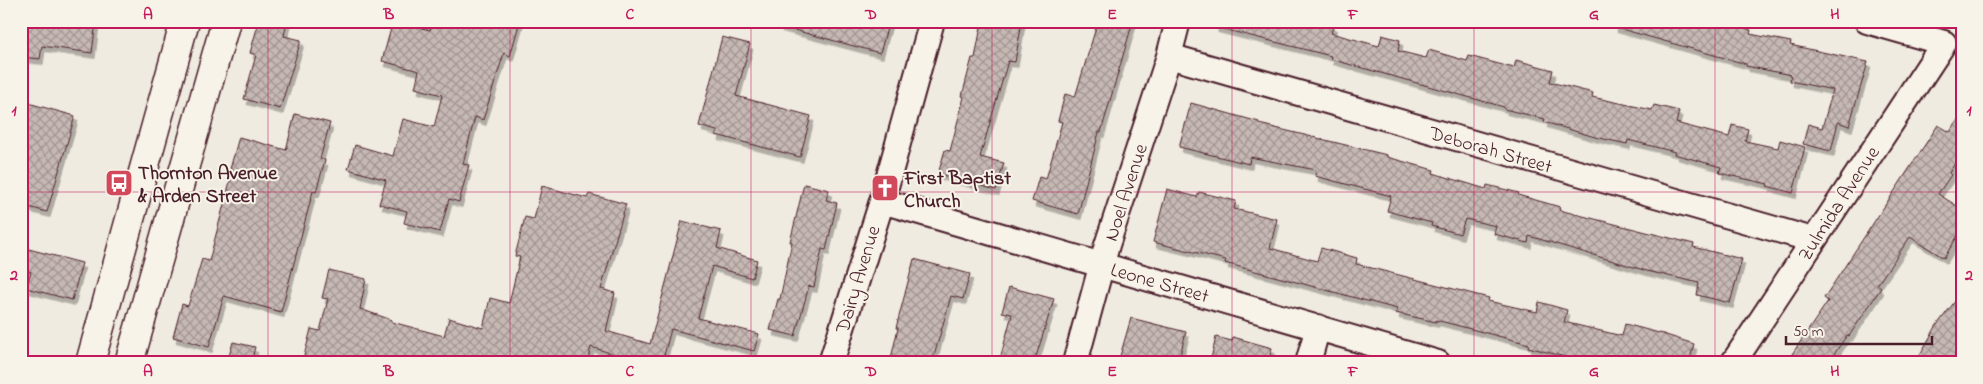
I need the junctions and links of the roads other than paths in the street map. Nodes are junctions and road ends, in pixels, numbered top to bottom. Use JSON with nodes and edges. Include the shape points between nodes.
{"nodes":[{"id":1,"x":185,"y":21,"type":"edge"},
{"id":2,"x":226,"y":21,"type":"edge"},
{"id":3,"x":932,"y":21,"type":"edge"},
{"id":4,"x":1178,"y":21,"type":"edge"},
{"id":5,"x":1867,"y":21,"type":"edge"},
{"id":6,"x":1169,"y":56,"type":"junction"},
{"id":7,"x":882,"y":201,"type":"junction"},
{"id":8,"x":1813,"y":240,"type":"junction"},
{"id":9,"x":1102,"y":266,"type":"junction"},
{"id":10,"x":1318,"y":327,"type":"junction"},
{"id":11,"x":90,"y":363,"type":"edge"},
{"id":12,"x":129,"y":363,"type":"edge"},
{"id":13,"x":831,"y":363,"type":"edge"},
{"id":14,"x":1075,"y":363,"type":"edge"},
{"id":15,"x":1308,"y":363,"type":"edge"},
{"id":16,"x":1438,"y":363,"type":"edge"},
{"id":17,"x":1733,"y":363,"type":"edge"}],
"edges":[{"from":1,"to":11,"type":"main road"},
{"from":2,"to":12,"type":"main road"},
{"from":3,"to":7,"type":"street","name":"Dairy Avenue"},
{"from":4,"to":6,"type":"street","name":"Noel Avenue"},
{"from":5,"to":8,"type":"street","name":"Zulmida Avenue","via":[[1944,43]]},
{"from":6,"to":8,"type":"street","name":"Deborah Street"},
{"from":6,"to":9,"type":"street","name":"Noel Avenue"},
{"from":7,"to":9,"type":"street","name":"Leone Street"},
{"from":7,"to":13,"type":"street","name":"Dairy Avenue"},
{"from":8,"to":17,"type":"street","name":"Zulmida Avenue"},
{"from":9,"to":10,"type":"street","name":"Leone Street"},
{"from":9,"to":14,"type":"street","name":"Noel Avenue"},
{"from":10,"to":15,"type":"street"},
{"from":10,"to":16,"type":"street","name":"Leone Street"}]}
